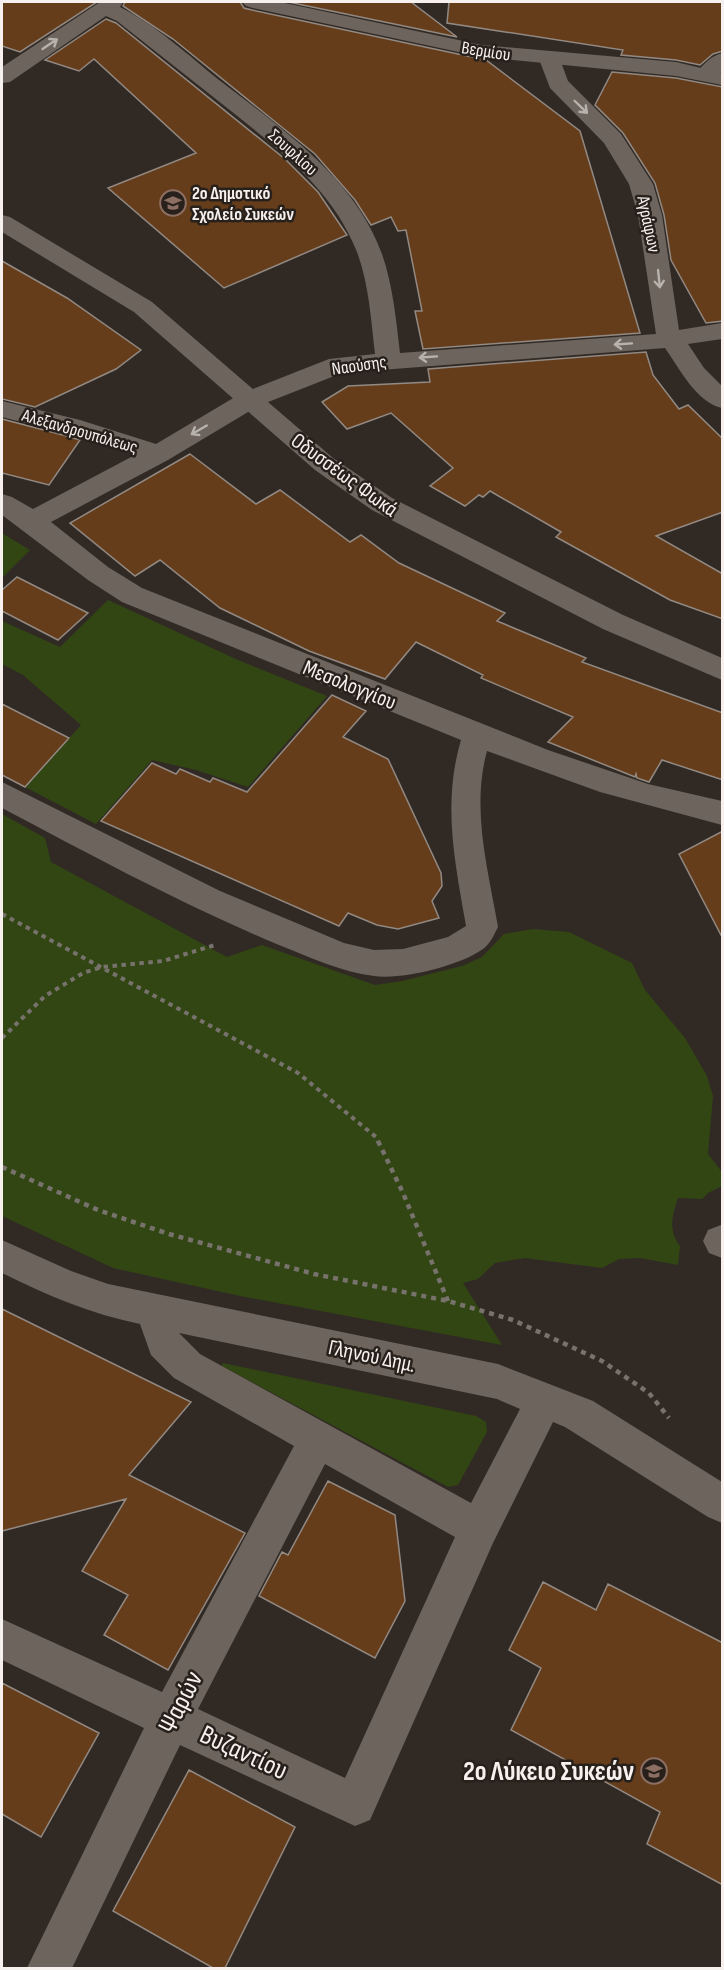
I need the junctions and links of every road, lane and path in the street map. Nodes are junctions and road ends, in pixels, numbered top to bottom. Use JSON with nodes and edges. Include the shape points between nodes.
{"nodes":[{"id":1,"x":253,"y":2,"type":"edge"},
{"id":2,"x":109,"y":4,"type":"edge"},
{"id":3,"x":550,"y":59,"type":"junction"},
{"id":4,"x":717,"y":71,"type":"edge"},
{"id":5,"x":2,"y":77,"type":"edge"},
{"id":6,"x":2,"y":222,"type":"edge"},
{"id":7,"x":723,"y":331,"type":"edge"},
{"id":8,"x":671,"y":340,"type":"junction"},
{"id":9,"x":388,"y":360,"type":"junction"},
{"id":10,"x":249,"y":400,"type":"junction"},
{"id":11,"x":723,"y":400,"type":"edge"},
{"id":12,"x":2,"y":409,"type":"edge"},
{"id":13,"x":159,"y":454,"type":"junction"},
{"id":14,"x":2,"y":503,"type":"edge"},
{"id":15,"x":32,"y":521,"type":"junction"},
{"id":16,"x":723,"y":670,"type":"edge"},
{"id":17,"x":477,"y":735,"type":"junction"},
{"id":18,"x":2,"y":794,"type":"edge"},
{"id":19,"x":723,"y":813,"type":"edge"},
{"id":20,"x":2,"y":914,"type":"edge"},
{"id":21,"x":261,"y":923,"type":"junction"},
{"id":22,"x":101,"y":967,"type":"junction"},
{"id":23,"x":2,"y":1038,"type":"edge"},
{"id":24,"x":2,"y":1167,"type":"edge"},
{"id":25,"x":2,"y":1256,"type":"edge"},
{"id":26,"x":448,"y":1300,"type":"junction"},
{"id":27,"x":157,"y":1311,"type":"junction"},
{"id":28,"x":545,"y":1399,"type":"junction"},
{"id":29,"x":671,"y":1421,"type":"dead end"},
{"id":30,"x":318,"y":1439,"type":"junction"},
{"id":31,"x":723,"y":1504,"type":"edge"},
{"id":32,"x":479,"y":1528,"type":"junction"},
{"id":33,"x":2,"y":1639,"type":"edge"},
{"id":34,"x":171,"y":1718,"type":"junction"},
{"id":35,"x":49,"y":1968,"type":"edge"}],
"edges":[{"from":1,"to":3,"type":"street","name":"Βερμίου","via":[[456,46]]},
{"from":5,"to":2,"type":"street","one_way":true},
{"from":2,"to":9,"type":"street","name":"Σουφλίου","via":[[285,142],[348,209],[369,252],[380,295]]},
{"from":3,"to":4,"type":"street","name":"Βερμίου"},
{"from":3,"to":8,"type":"street","name":"Αγράφων","one_way":true,"via":[[558,83],[613,139],[640,184],[650,215],[663,313]]},
{"from":6,"to":10,"type":"street","name":"Οδυσσέως Φωκά","via":[[143,307]]},
{"from":7,"to":8,"type":"street","name":"Ναούσης"},
{"from":8,"to":9,"type":"street","name":"Ναούσης","one_way":true},
{"from":8,"to":11,"type":"street","name":"Αγράφων","via":[[695,374]]},
{"from":9,"to":10,"type":"street","name":"Ναούσης","via":[[338,365]]},
{"from":10,"to":13,"type":"street","name":"Ναούσης","one_way":true},
{"from":10,"to":16,"type":"street","name":"Οδυσσέως Φωκά","via":[[324,464],[382,504],[613,622]]},
{"from":12,"to":13,"type":"street","name":"Αλεξανδρουπόλεως"},
{"from":13,"to":15,"type":"street","name":"Ναούσης"},
{"from":14,"to":15,"type":"street","name":"Μεσολογγίου"},
{"from":15,"to":17,"type":"street","name":"Μεσολογγίου","via":[[99,577],[132,595]]},
{"from":17,"to":19,"type":"street","name":"Μεσολογγίου","via":[[604,782]]},
{"from":17,"to":21,"type":"street","via":[[464,793],[468,859],[482,927],[474,939],[412,961],[377,963],[346,957]]},
{"from":18,"to":21,"type":"street"},
{"from":20,"to":22,"type":"path"},
{"from":21,"to":22,"type":"path","via":[[196,954],[157,963]]},
{"from":22,"to":23,"type":"path","via":[[65,981]]},
{"from":22,"to":26,"type":"path","via":[[298,1073],[376,1137]]},
{"from":24,"to":26,"type":"path","via":[[98,1210],[169,1234],[314,1274]]},
{"from":25,"to":27,"type":"street","name":"Γληνού Δημ.","via":[[78,1291]]},
{"from":26,"to":29,"type":"path","via":[[513,1320],[602,1360],[649,1393]]},
{"from":27,"to":28,"type":"street","name":"Γληνού Δημ.","via":[[486,1378]]},
{"from":27,"to":30,"type":"street","via":[[160,1337],[187,1366]]},
{"from":28,"to":31,"type":"street","name":"Γληνού Δημ.","via":[[602,1427]]},
{"from":28,"to":32,"type":"street"},
{"from":30,"to":32,"type":"street"},
{"from":30,"to":34,"type":"street","name":"Ψαρών"},
{"from":32,"to":34,"type":"street","name":"Βυζαντίου","via":[[355,1804]]},
{"from":33,"to":34,"type":"street","name":"Βυζαντίου"},
{"from":34,"to":35,"type":"street","name":"Ψαρών"}]}
